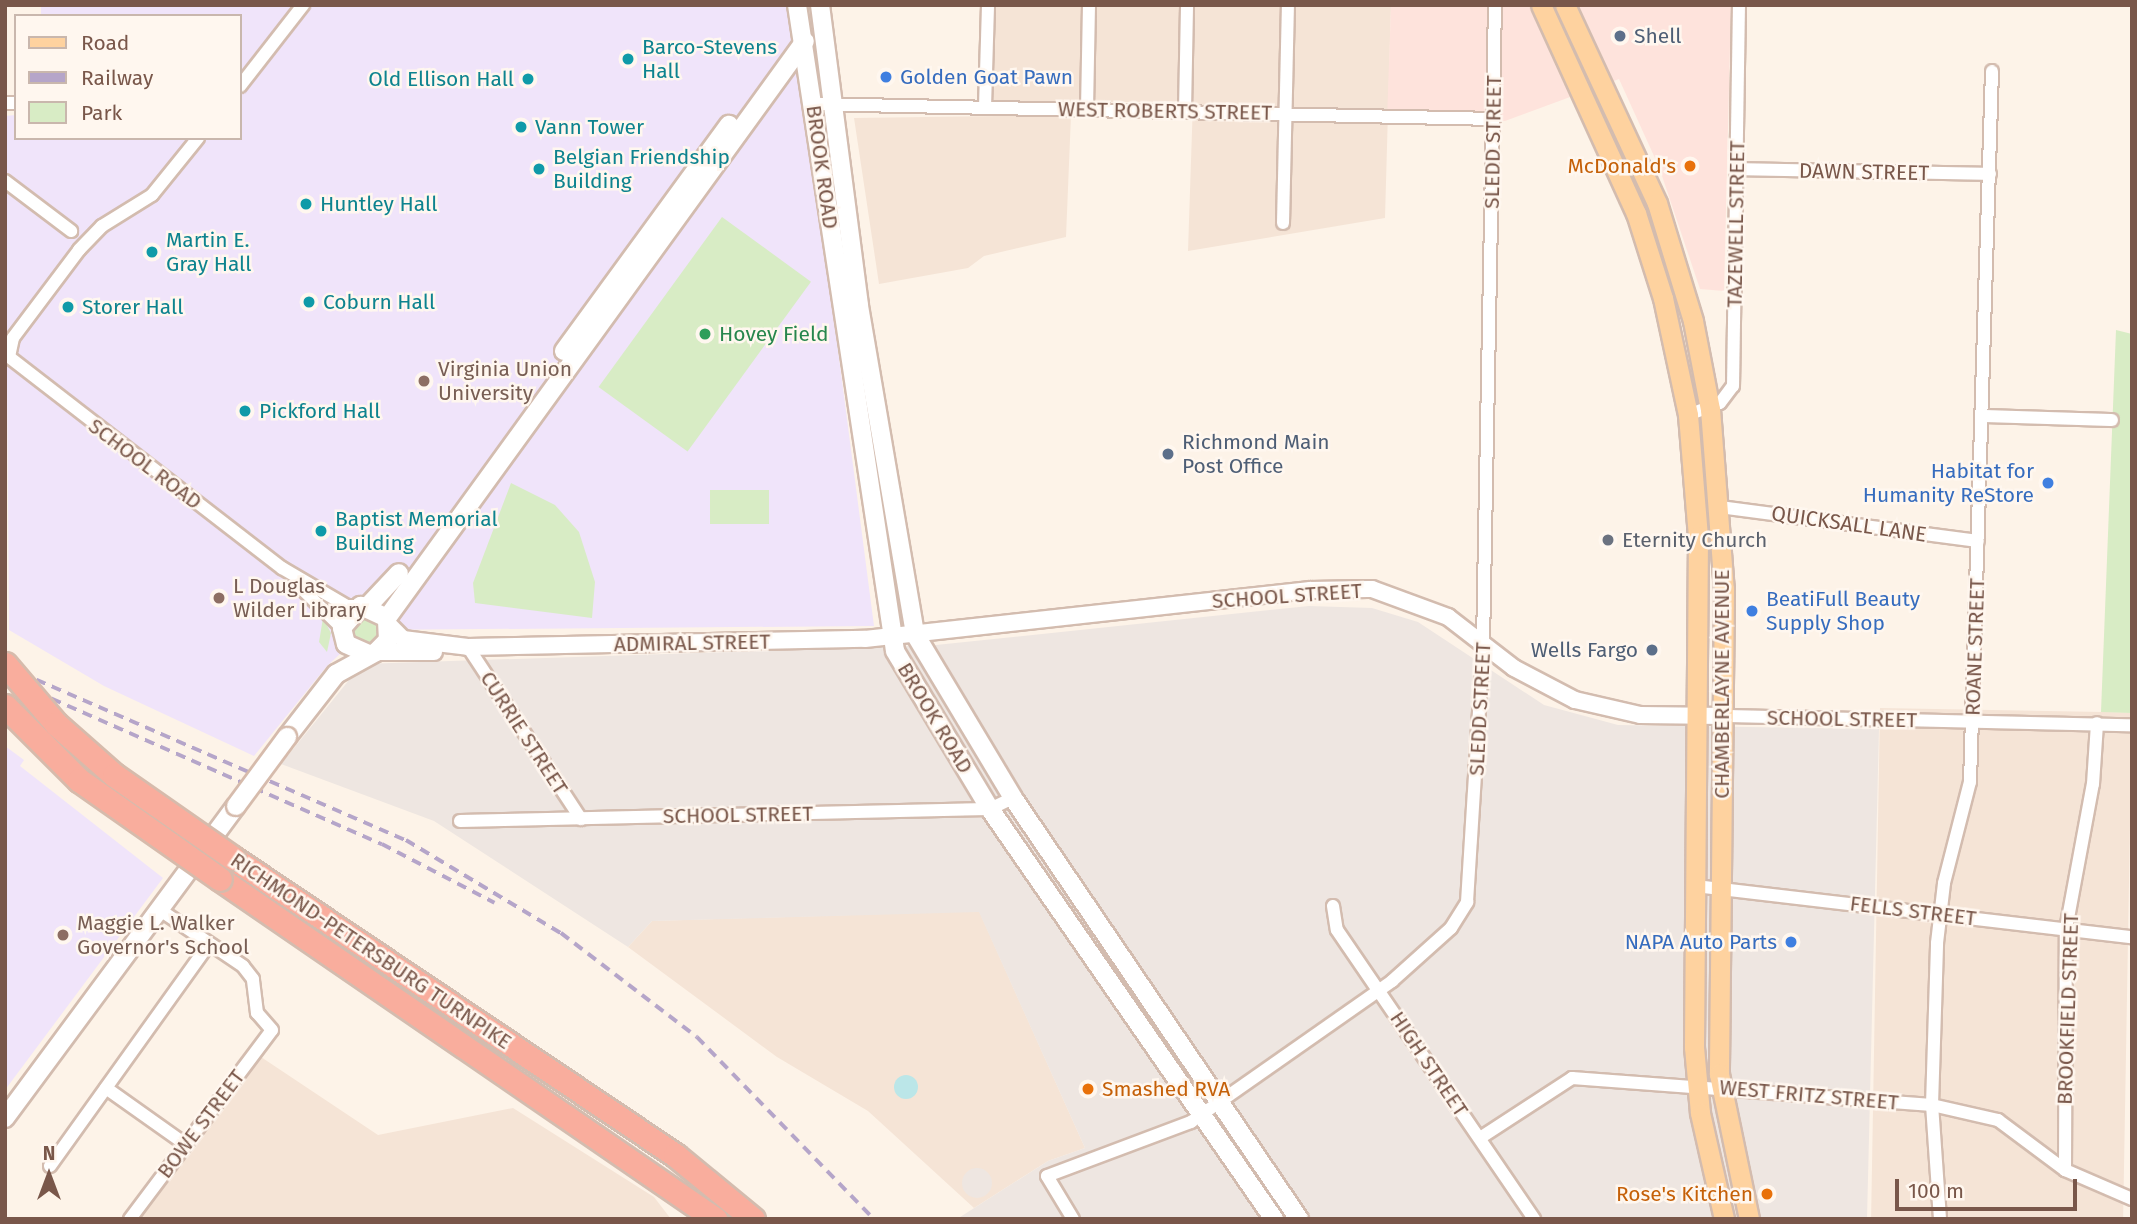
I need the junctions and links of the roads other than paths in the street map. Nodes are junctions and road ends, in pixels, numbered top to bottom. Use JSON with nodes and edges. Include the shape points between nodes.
{"nodes":[{"id":1,"x":303,"y":5,"type":"edge"},
{"id":2,"x":797,"y":5,"type":"edge"},
{"id":3,"x":988,"y":5,"type":"edge"},
{"id":4,"x":1089,"y":5,"type":"edge"},
{"id":5,"x":1187,"y":5,"type":"edge"},
{"id":6,"x":1287,"y":5,"type":"edge"},
{"id":7,"x":1495,"y":5,"type":"edge"},
{"id":8,"x":1541,"y":5,"type":"edge"},
{"id":9,"x":1565,"y":5,"type":"edge"},
{"id":10,"x":1739,"y":5,"type":"edge"},
{"id":11,"x":822,"y":7,"type":"edge"},
{"id":12,"x":803,"y":35,"type":"junction"},
{"id":13,"x":1992,"y":71,"type":"dead end"},
{"id":14,"x":242,"y":83,"type":"edge"},
{"id":15,"x":813,"y":104,"type":"junction"},
{"id":16,"x":835,"y":104,"type":"junction"},
{"id":17,"x":985,"y":107,"type":"junction"},
{"id":18,"x":1087,"y":109,"type":"junction"},
{"id":19,"x":1185,"y":111,"type":"junction"},
{"id":20,"x":1285,"y":113,"type":"junction"},
{"id":21,"x":1494,"y":119,"type":"junction"},
{"id":22,"x":196,"y":140,"type":"edge"},
{"id":23,"x":1738,"y":169,"type":"junction"},
{"id":24,"x":1990,"y":174,"type":"junction"},
{"id":25,"x":5,"y":181,"type":"edge"},
{"id":26,"x":1283,"y":223,"type":"dead end"},
{"id":27,"x":71,"y":231,"type":"dead end"},
{"id":28,"x":1710,"y":409,"type":"junction"},
{"id":29,"x":1688,"y":415,"type":"junction"},
{"id":30,"x":1983,"y":416,"type":"junction"},
{"id":31,"x":2112,"y":420,"type":"dead end"},
{"id":32,"x":1720,"y":507,"type":"junction"},
{"id":33,"x":1978,"y":541,"type":"junction"},
{"id":34,"x":282,"y":568,"type":"junction"},
{"id":35,"x":365,"y":606,"type":"junction"},
{"id":36,"x":388,"y":621,"type":"junction"},
{"id":37,"x":342,"y":632,"type":"junction"},
{"id":38,"x":915,"y":634,"type":"junction"},
{"id":39,"x":891,"y":637,"type":"junction"},
{"id":40,"x":1483,"y":645,"type":"junction"},
{"id":41,"x":468,"y":647,"type":"junction"},
{"id":42,"x":372,"y":653,"type":"junction"},
{"id":43,"x":5,"y":664,"type":"edge"},
{"id":44,"x":336,"y":674,"type":"junction"},
{"id":45,"x":5,"y":706,"type":"edge"},
{"id":46,"x":1696,"y":716,"type":"junction"},
{"id":47,"x":1723,"y":716,"type":"junction"},
{"id":48,"x":1973,"y":722,"type":"junction"},
{"id":49,"x":2097,"y":723,"type":"junction"},
{"id":50,"x":2132,"y":725,"type":"edge"},
{"id":51,"x":1013,"y":798,"type":"junction"},
{"id":52,"x":990,"y":809,"type":"junction"},
{"id":53,"x":581,"y":819,"type":"junction"},
{"id":54,"x":460,"y":821,"type":"dead end"},
{"id":55,"x":1695,"y":886,"type":"junction"},
{"id":56,"x":1719,"y":889,"type":"junction"},
{"id":57,"x":1333,"y":906,"type":"dead end"},
{"id":58,"x":160,"y":910,"type":"junction"},
{"id":59,"x":1939,"y":915,"type":"junction"},
{"id":60,"x":2066,"y":929,"type":"junction"},
{"id":61,"x":2132,"y":937,"type":"edge"},
{"id":62,"x":209,"y":944,"type":"junction"},
{"id":63,"x":1379,"y":990,"type":"junction"},
{"id":64,"x":1696,"y":1087,"type":"junction"},
{"id":65,"x":1720,"y":1087,"type":"junction"},
{"id":66,"x":106,"y":1088,"type":"junction"},
{"id":67,"x":1218,"y":1104,"type":"junction"},
{"id":68,"x":1932,"y":1105,"type":"junction"},
{"id":69,"x":1202,"y":1115,"type":"junction"},
{"id":70,"x":5,"y":1118,"type":"edge"},
{"id":71,"x":1480,"y":1138,"type":"junction"},
{"id":72,"x":185,"y":1144,"type":"junction"},
{"id":73,"x":50,"y":1166,"type":"dead end"},
{"id":74,"x":2065,"y":1170,"type":"junction"},
{"id":75,"x":2132,"y":1199,"type":"edge"},
{"id":76,"x":1745,"y":1217,"type":"edge"},
{"id":77,"x":130,"y":1219,"type":"edge"},
{"id":78,"x":715,"y":1219,"type":"edge"},
{"id":79,"x":752,"y":1219,"type":"edge"},
{"id":80,"x":1073,"y":1219,"type":"edge"},
{"id":81,"x":1274,"y":1219,"type":"edge"},
{"id":82,"x":1299,"y":1219,"type":"edge"},
{"id":83,"x":1534,"y":1219,"type":"edge"},
{"id":84,"x":1724,"y":1219,"type":"edge"},
{"id":85,"x":1940,"y":1219,"type":"edge"}],
"edges":[{"from":1,"to":14,"type":"street"},
{"from":2,"to":12,"type":"main road","name":"BROOK ROAD"},
{"from":3,"to":17,"type":"street"},
{"from":4,"to":18,"type":"street"},
{"from":5,"to":19,"type":"street"},
{"from":6,"to":20,"type":"street"},
{"from":7,"to":21,"type":"street","name":"SLEDD STREET"},
{"from":8,"to":29,"type":"main road","name":"CHAMBERLAYNE AVENUE","via":[[1636,213],[1662,298]]},
{"from":9,"to":28,"type":"main road","name":"CHAMBERLAYNE AVENUE","via":[[1657,203],[1692,316]]},
{"from":10,"to":23,"type":"street","name":"TAZEWELL STREET"},
{"from":11,"to":12,"type":"main road"},
{"from":11,"to":16,"type":"main road","name":"BROOK ROAD"},
{"from":12,"to":15,"type":"main road","name":"BROOK ROAD"},
{"from":12,"to":35,"type":"main road","via":[[387,590]]},
{"from":12,"to":36,"type":"main road"},
{"from":13,"to":24,"type":"street","name":"ROANE STREET"},
{"from":15,"to":16,"type":"street","name":"WEST ROBERTS STREET"},
{"from":15,"to":39,"type":"main road","name":"BROOK ROAD"},
{"from":16,"to":17,"type":"street","name":"WEST ROBERTS STREET"},
{"from":16,"to":38,"type":"main road","name":"BROOK ROAD","via":[[859,306]]},
{"from":17,"to":18,"type":"street","name":"WEST ROBERTS STREET"},
{"from":18,"to":19,"type":"street","name":"WEST ROBERTS STREET"},
{"from":19,"to":20,"type":"street","name":"WEST ROBERTS STREET"},
{"from":20,"to":21,"type":"street","name":"WEST ROBERTS STREET"},
{"from":20,"to":26,"type":"street"},
{"from":21,"to":40,"type":"street","name":"SLEDD STREET"},
{"from":22,"to":34,"type":"street","name":"SCHOOL ROAD","via":[[152,195],[102,226],[79,250],[13,338],[9,358]]},
{"from":23,"to":24,"type":"street","name":"DAWN STREET"},
{"from":23,"to":28,"type":"street","name":"TAZEWELL STREET","via":[[1733,386]]},
{"from":24,"to":30,"type":"street","name":"ROANE STREET"},
{"from":25,"to":27,"type":"street"},
{"from":28,"to":29,"type":"street"},
{"from":28,"to":32,"type":"main road","name":"CHAMBERLAYNE AVENUE"},
{"from":29,"to":46,"type":"main road","name":"CHAMBERLAYNE AVENUE","via":[[1697,527]]},
{"from":30,"to":31,"type":"street"},
{"from":30,"to":33,"type":"street","name":"ROANE STREET"},
{"from":32,"to":33,"type":"street","name":"QUICKSALL LANE"},
{"from":32,"to":47,"type":"main road","name":"CHAMBERLAYNE AVENUE"},
{"from":33,"to":48,"type":"street","name":"ROANE STREET"},
{"from":34,"to":35,"type":"street","name":"SCHOOL ROAD","via":[[347,606]]},
{"from":34,"to":37,"type":"street","name":"SCHOOL ROAD"},
{"from":35,"to":36,"type":"main road"},
{"from":35,"to":37,"type":"main road"},
{"from":36,"to":41,"type":"street","name":"ADMIRAL STREET","via":[[403,639]]},
{"from":36,"to":42,"type":"main road","via":[[387,640]]},
{"from":37,"to":42,"type":"main road","via":[[352,650]]},
{"from":37,"to":44,"type":"main road"},
{"from":38,"to":39,"type":"street","name":"ADMIRAL STREET"},
{"from":38,"to":40,"type":"street","name":"SCHOOL STREET","via":[[1359,589],[1423,604]]},
{"from":38,"to":51,"type":"main road","name":"BROOK ROAD"},
{"from":39,"to":41,"type":"street","name":"ADMIRAL STREET"},
{"from":39,"to":52,"type":"main road","name":"BROOK ROAD","via":[[906,675]]},
{"from":40,"to":46,"type":"street","name":"SCHOOL STREET","via":[[1575,700],[1625,713]]},
{"from":40,"to":63,"type":"street","name":"SLEDD STREET","via":[[1467,902],[1451,928]]},
{"from":41,"to":42,"type":"street","name":"ADMIRAL STREET"},
{"from":41,"to":53,"type":"street","name":"CURRIE STREET"},
{"from":42,"to":44,"type":"main road"},
{"from":43,"to":79,"type":"highway","name":"RICHMOND-PETERSBURG TURNPIKE","bridge":true,"via":[[55,724],[114,775],[674,1155]]},
{"from":44,"to":58,"type":"main road","bridge":true},
{"from":45,"to":78,"type":"highway","name":"RICHMOND-PETERSBURG TURNPIKE","bridge":true,"via":[[79,780]]},
{"from":46,"to":47,"type":"street","name":"SCHOOL STREET"},
{"from":46,"to":55,"type":"main road","name":"CHAMBERLAYNE AVENUE"},
{"from":47,"to":48,"type":"street","name":"SCHOOL STREET"},
{"from":47,"to":56,"type":"main road","name":"CHAMBERLAYNE AVENUE"},
{"from":48,"to":49,"type":"street","name":"SCHOOL STREET"},
{"from":48,"to":59,"type":"street","name":"ROANE STREET","via":[[1965,809]]},
{"from":49,"to":50,"type":"street","name":"SCHOOL STREET"},
{"from":49,"to":60,"type":"street","name":"BROOKFIELD STREET","via":[[2093,783]]},
{"from":51,"to":52,"type":"street","name":"SCHOOL STREET"},
{"from":51,"to":67,"type":"main road","name":"BROOK ROAD"},
{"from":52,"to":53,"type":"street","name":"SCHOOL STREET"},
{"from":52,"to":69,"type":"main road","name":"BROOK ROAD"},
{"from":53,"to":54,"type":"street","name":"SCHOOL STREET"},
{"from":55,"to":56,"type":"street","name":"FELLS STREET"},
{"from":55,"to":64,"type":"main road","name":"CHAMBERLAYNE AVENUE"},
{"from":56,"to":59,"type":"street","name":"FELLS STREET"},
{"from":56,"to":65,"type":"main road","name":"CHAMBERLAYNE AVENUE"},
{"from":57,"to":63,"type":"street","name":"HIGH STREET","via":[[1337,930]]},
{"from":58,"to":62,"type":"street"},
{"from":58,"to":70,"type":"main road"},
{"from":59,"to":60,"type":"street","name":"FELLS STREET"},
{"from":59,"to":68,"type":"street","name":"ROANE STREET"},
{"from":60,"to":61,"type":"street","name":"FELLS STREET"},
{"from":60,"to":74,"type":"street","name":"BROOKFIELD STREET"},
{"from":62,"to":66,"type":"street"},
{"from":62,"to":72,"type":"street","name":"BOWE STREET","via":[[248,973],[257,1013],[272,1030]]},
{"from":63,"to":67,"type":"street","name":"SLEDD STREET"},
{"from":63,"to":71,"type":"street","name":"HIGH STREET"},
{"from":64,"to":65,"type":"street","name":"WEST FRITZ STREET"},
{"from":64,"to":71,"type":"street","name":"WEST FRITZ STREET","via":[[1567,1078]]},
{"from":64,"to":84,"type":"main road","name":"CHAMBERLAYNE AVENUE"},
{"from":65,"to":68,"type":"street","name":"WEST FRITZ STREET"},
{"from":65,"to":76,"type":"main road","name":"CHAMBERLAYNE AVENUE"},
{"from":66,"to":72,"type":"street"},
{"from":66,"to":73,"type":"street"},
{"from":67,"to":69,"type":"street","name":"SLEDD STREET"},
{"from":67,"to":82,"type":"main road","name":"BROOK ROAD"},
{"from":68,"to":74,"type":"street","name":"WEST FRITZ STREET","via":[[1998,1120]]},
{"from":68,"to":85,"type":"street","name":"ROANE STREET"},
{"from":69,"to":80,"type":"street","name":"SLEDD STREET","via":[[1047,1176]]},
{"from":69,"to":81,"type":"main road","name":"BROOK ROAD"},
{"from":71,"to":83,"type":"street","name":"HIGH STREET"},
{"from":72,"to":77,"type":"street","name":"BOWE STREET"},
{"from":74,"to":75,"type":"street","name":"WEST FRITZ STREET"}]}
